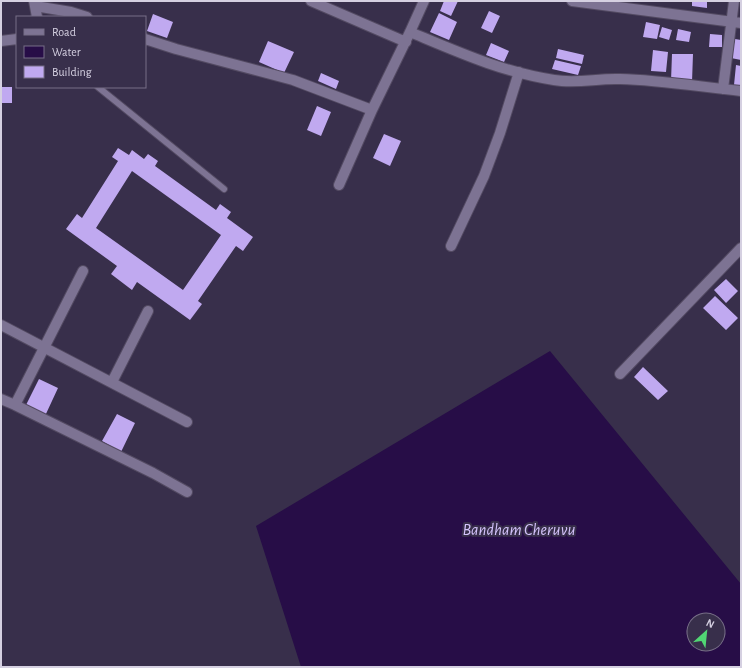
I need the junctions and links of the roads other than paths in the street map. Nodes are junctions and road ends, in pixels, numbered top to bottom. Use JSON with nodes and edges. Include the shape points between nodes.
{"nodes":[{"id":1,"x":311,"y":1,"type":"edge"},
{"id":2,"x":424,"y":1,"type":"edge"},
{"id":3,"x":572,"y":1,"type":"edge"},
{"id":4,"x":734,"y":1,"type":"edge"},
{"id":5,"x":35,"y":4,"type":"edge"},
{"id":6,"x":37,"y":16,"type":"edge"},
{"id":7,"x":84,"y":16,"type":"edge"},
{"id":8,"x":736,"y":23,"type":"edge"},
{"id":9,"x":410,"y":32,"type":"junction"},
{"id":10,"x":16,"y":39,"type":"edge"},
{"id":11,"x":146,"y":39,"type":"edge"},
{"id":12,"x":1,"y":41,"type":"edge"},
{"id":13,"x":406,"y":42,"type":"junction"},
{"id":14,"x":519,"y":72,"type":"junction"},
{"id":15,"x":99,"y":88,"type":"edge"},
{"id":16,"x":723,"y":89,"type":"junction"},
{"id":17,"x":741,"y":91,"type":"edge"},
{"id":18,"x":372,"y":110,"type":"junction"},
{"id":19,"x":339,"y":185,"type":"dead end"},
{"id":20,"x":224,"y":189,"type":"dead end"},
{"id":21,"x":451,"y":246,"type":"dead end"},
{"id":22,"x":741,"y":248,"type":"edge"},
{"id":23,"x":83,"y":271,"type":"dead end"},
{"id":24,"x":148,"y":311,"type":"dead end"},
{"id":25,"x":1,"y":325,"type":"edge"},
{"id":26,"x":44,"y":347,"type":"junction"},
{"id":27,"x":620,"y":374,"type":"dead end"},
{"id":28,"x":112,"y":382,"type":"junction"},
{"id":29,"x":1,"y":398,"type":"edge"},
{"id":30,"x":15,"y":405,"type":"junction"},
{"id":31,"x":187,"y":422,"type":"dead end"},
{"id":32,"x":187,"y":492,"type":"dead end"}],
"edges":[{"from":1,"to":13,"type":"street"},
{"from":2,"to":9,"type":"street"},
{"from":3,"to":8,"type":"street"},
{"from":4,"to":8,"type":"street"},
{"from":5,"to":6,"type":"street"},
{"from":5,"to":7,"type":"street"},
{"from":8,"to":16,"type":"street"},
{"from":9,"to":13,"type":"street"},
{"from":9,"to":14,"type":"street","via":[[478,60]]},
{"from":10,"to":12,"type":"street"},
{"from":11,"to":18,"type":"street","via":[[293,80]]},
{"from":13,"to":18,"type":"street"},
{"from":14,"to":16,"type":"street","via":[[554,80],[581,82],[603,78],[637,79]]},
{"from":14,"to":21,"type":"street","via":[[487,169]]},
{"from":15,"to":20,"type":"lane"},
{"from":16,"to":17,"type":"street"},
{"from":18,"to":19,"type":"street"},
{"from":22,"to":27,"type":"street"},
{"from":23,"to":26,"type":"street"},
{"from":24,"to":28,"type":"street"},
{"from":25,"to":26,"type":"street"},
{"from":26,"to":28,"type":"street"},
{"from":26,"to":30,"type":"street"},
{"from":28,"to":31,"type":"street"},
{"from":29,"to":30,"type":"street"},
{"from":30,"to":32,"type":"street"}]}
